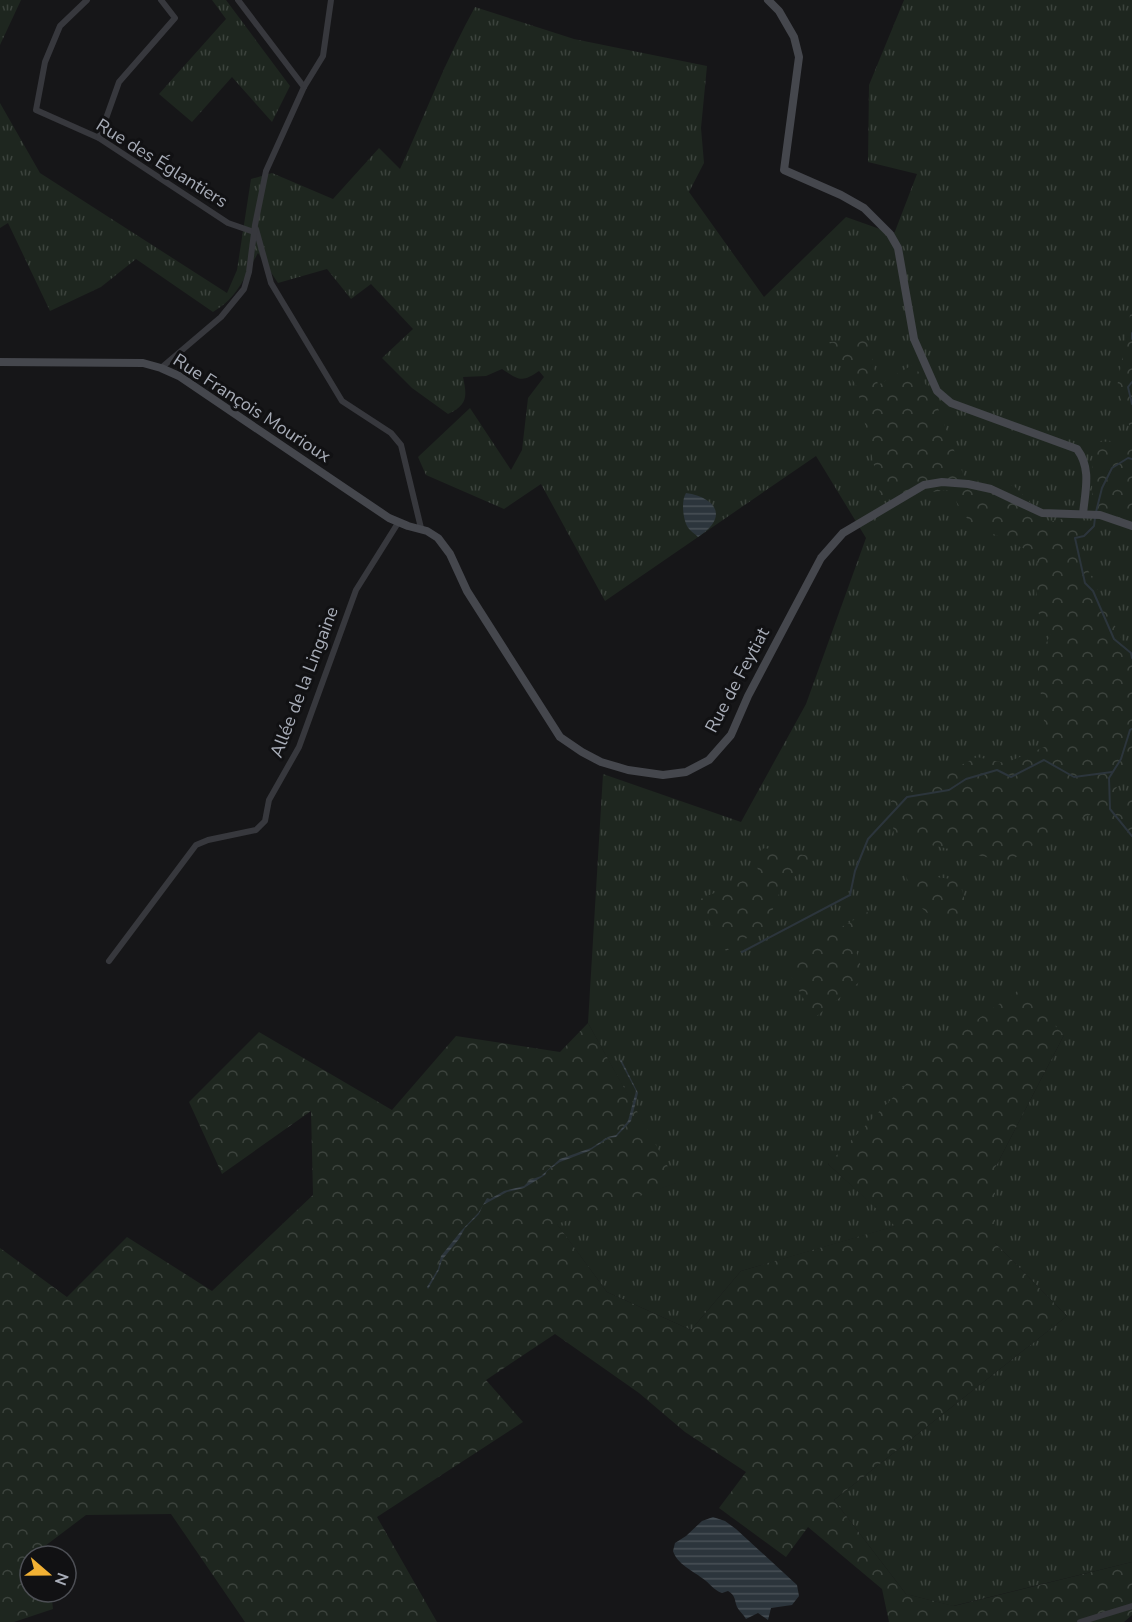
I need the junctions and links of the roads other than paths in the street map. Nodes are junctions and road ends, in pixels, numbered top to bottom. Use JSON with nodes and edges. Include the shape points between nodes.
{"nodes":[{"id":1,"x":87,"y":0,"type":"edge"},
{"id":2,"x":161,"y":0,"type":"edge"},
{"id":3,"x":238,"y":0,"type":"edge"},
{"id":4,"x":331,"y":0,"type":"edge"},
{"id":5,"x":768,"y":0,"type":"edge"},
{"id":6,"x":304,"y":87,"type":"junction"},
{"id":7,"x":99,"y":138,"type":"junction"},
{"id":8,"x":255,"y":229,"type":"junction"},
{"id":9,"x":0,"y":362,"type":"edge"},
{"id":10,"x":161,"y":368,"type":"junction"},
{"id":11,"x":1086,"y":514,"type":"junction"},
{"id":12,"x":398,"y":523,"type":"junction"},
{"id":13,"x":1132,"y":526,"type":"edge"},
{"id":14,"x":421,"y":528,"type":"junction"},
{"id":15,"x":455,"y":565,"type":"joint"},
{"id":16,"x":109,"y":961,"type":"dead end"},
{"id":17,"x":1130,"y":1607,"type":"edge"},
{"id":18,"x":1080,"y":1622,"type":"edge"}],
"edges":[{"from":1,"to":7,"type":"street","name":"Rue des Églantiers","via":[[60,26],[45,62],[36,110]]},
{"from":2,"to":7,"type":"street","via":[[175,18],[119,82]]},
{"from":3,"to":6,"type":"street"},
{"from":4,"to":6,"type":"street","via":[[324,56]]},
{"from":5,"to":11,"type":"street","via":[[794,36],[799,57],[784,170],[864,208],[890,234],[898,248],[914,339],[938,391],[951,403],[1077,448],[1087,471]]},
{"from":6,"to":8,"type":"street","via":[[266,171]]},
{"from":7,"to":8,"type":"street","name":"Rue des Églantiers","via":[[228,223]]},
{"from":8,"to":10,"type":"street","via":[[244,289],[221,317]]},
{"from":8,"to":14,"type":"street","via":[[271,283],[342,401],[391,433],[400,445]]},
{"from":9,"to":10,"type":"street","name":"Rue François Mourioux","via":[[143,363]]},
{"from":10,"to":12,"type":"street","name":"Rue François Mourioux","via":[[179,376]]},
{"from":11,"to":13,"type":"street","name":"Rue de Feytiat"},
{"from":11,"to":15,"type":"street","name":"Rue de Feytiat","via":[[1042,513],[991,489],[942,482],[924,485],[843,533],[821,558],[731,735],[709,759],[686,772],[663,775],[601,762],[560,737],[467,591]]},
{"from":12,"to":14,"type":"street","name":"Rue François Mourioux"},
{"from":12,"to":16,"type":"street","name":"Allée de la Lingaine","via":[[356,590],[299,747],[269,800],[265,821],[256,830],[196,845]]},
{"from":14,"to":15,"type":"street","name":"Rue François Mourioux","via":[[443,542]]},
{"from":17,"to":18,"type":"street"}]}
